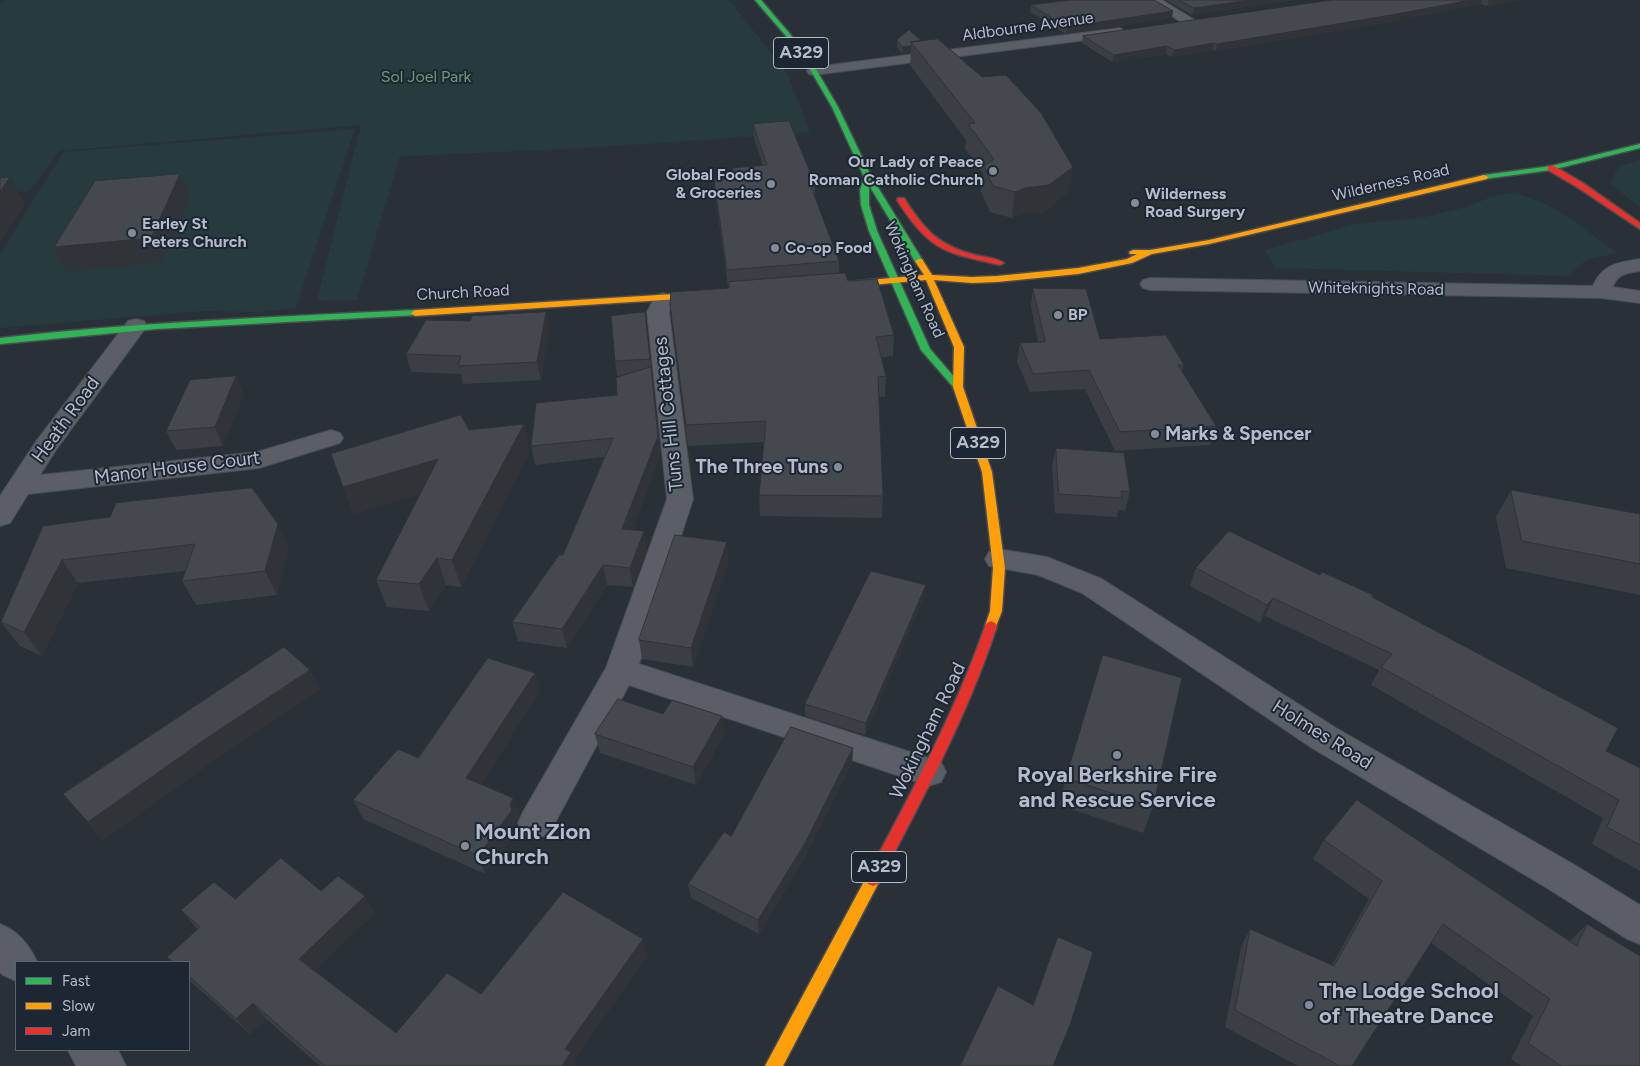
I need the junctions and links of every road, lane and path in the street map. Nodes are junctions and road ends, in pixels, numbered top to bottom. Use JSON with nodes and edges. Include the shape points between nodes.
{"nodes":[{"id":1,"x":758,"y":0,"type":"edge"},
{"id":2,"x":1152,"y":0,"type":"edge"},
{"id":3,"x":1173,"y":24,"type":"edge"},
{"id":4,"x":1135,"y":30,"type":"edge"},
{"id":5,"x":814,"y":71,"type":"junction"},
{"id":6,"x":1640,"y":146,"type":"edge"},
{"id":7,"x":1551,"y":168,"type":"junction"},
{"id":8,"x":867,"y":176,"type":"junction"},
{"id":9,"x":883,"y":182,"type":"dead end"},
{"id":10,"x":895,"y":191,"type":"dead end"},
{"id":11,"x":1640,"y":227,"type":"edge"},
{"id":12,"x":1115,"y":252,"type":"dead end"},
{"id":13,"x":1150,"y":252,"type":"junction"},
{"id":14,"x":1640,"y":265,"type":"edge"},
{"id":15,"x":928,"y":277,"type":"junction"},
{"id":16,"x":895,"y":280,"type":"junction"},
{"id":17,"x":1150,"y":284,"type":"dead end"},
{"id":18,"x":832,"y":286,"type":"edge"},
{"id":19,"x":1601,"y":292,"type":"junction"},
{"id":20,"x":720,"y":294,"type":"edge"},
{"id":21,"x":1640,"y":297,"type":"edge"},
{"id":22,"x":663,"y":299,"type":"junction"},
{"id":23,"x":136,"y":326,"type":"junction"},
{"id":24,"x":0,"y":341,"type":"edge"},
{"id":25,"x":958,"y":387,"type":"junction"},
{"id":26,"x":331,"y":438,"type":"dead end"},
{"id":27,"x":20,"y":486,"type":"junction"},
{"id":28,"x":0,"y":517,"type":"edge"},
{"id":29,"x":999,"y":559,"type":"junction"},
{"id":30,"x":620,"y":670,"type":"junction"},
{"id":31,"x":929,"y":772,"type":"junction"},
{"id":32,"x":536,"y":823,"type":"dead end"},
{"id":33,"x":1640,"y":926,"type":"edge"},
{"id":34,"x":0,"y":942,"type":"edge"},
{"id":35,"x":16,"y":961,"type":"edge"},
{"id":36,"x":90,"y":1051,"type":"edge"},
{"id":37,"x":105,"y":1066,"type":"edge"},
{"id":38,"x":774,"y":1066,"type":"edge"}],
"edges":[{"from":1,"to":5,"type":"main road","name":"Wokingham Road","number":"A329"},
{"from":2,"to":3,"type":"street","via":[[1196,21]]},
{"from":4,"to":5,"type":"street","name":"Aldbourne Avenue"},
{"from":5,"to":8,"type":"main road","name":"Wokingham Road","number":"A329","via":[[835,107]]},
{"from":6,"to":7,"type":"main road","name":"Wilderness Road"},
{"from":7,"to":11,"type":"main road"},
{"from":7,"to":13,"type":"main road","name":"Wilderness Road","via":[[1490,176],[1209,242]]},
{"from":8,"to":9,"type":"main road"},
{"from":8,"to":15,"type":"main road","name":"Wokingham Road","number":"A329"},
{"from":8,"to":16,"type":"main road","name":"Wokingham Road","number":"A329","via":[[864,190],[873,231]]},
{"from":10,"to":15,"type":"main road","via":[[920,227],[936,242],[1004,262],[963,267]]},
{"from":12,"to":13,"type":"main road","name":"Wilderness Road"},
{"from":13,"to":15,"type":"main road","name":"Wilderness Road","via":[[1122,262],[1078,271],[997,279]]},
{"from":14,"to":19,"type":"street","via":[[1607,274]]},
{"from":15,"to":16,"type":"main road"},
{"from":15,"to":25,"type":"main road","name":"Wokingham Road","number":"A329","via":[[959,347]]},
{"from":16,"to":18,"type":"main road"},
{"from":16,"to":25,"type":"main road","name":"Wokingham Road","number":"A329","via":[[926,350]]},
{"from":17,"to":19,"type":"street","name":"Whiteknights Road"},
{"from":19,"to":21,"type":"street","name":"Whiteknights Road"},
{"from":20,"to":22,"type":"main road","name":"Church Road"},
{"from":22,"to":23,"type":"main road","name":"Church Road"},
{"from":22,"to":30,"type":"street","name":"Tuns Hill Cottages","via":[[658,312],[680,498]]},
{"from":23,"to":24,"type":"main road","name":"Church Road"},
{"from":23,"to":27,"type":"street","name":"Heath Road"},
{"from":25,"to":29,"type":"main road","name":"Wokingham Road","number":"A329","via":[[987,472]]},
{"from":26,"to":27,"type":"street","name":"Manor House Court","via":[[259,460]]},
{"from":27,"to":28,"type":"street","name":"Heath Road"},
{"from":29,"to":31,"type":"main road","name":"Wokingham Road","number":"A329","via":[[996,611],[979,666]]},
{"from":29,"to":33,"type":"street","name":"Holmes Road","via":[[1060,570],[1092,586],[1324,738]]},
{"from":30,"to":31,"type":"street"},
{"from":30,"to":32,"type":"street","name":"Tuns Hill Cottages"},
{"from":31,"to":38,"type":"main road","name":"Wokingham Road","number":"A329"},
{"from":34,"to":35,"type":"street"},
{"from":36,"to":37,"type":"street"}]}
